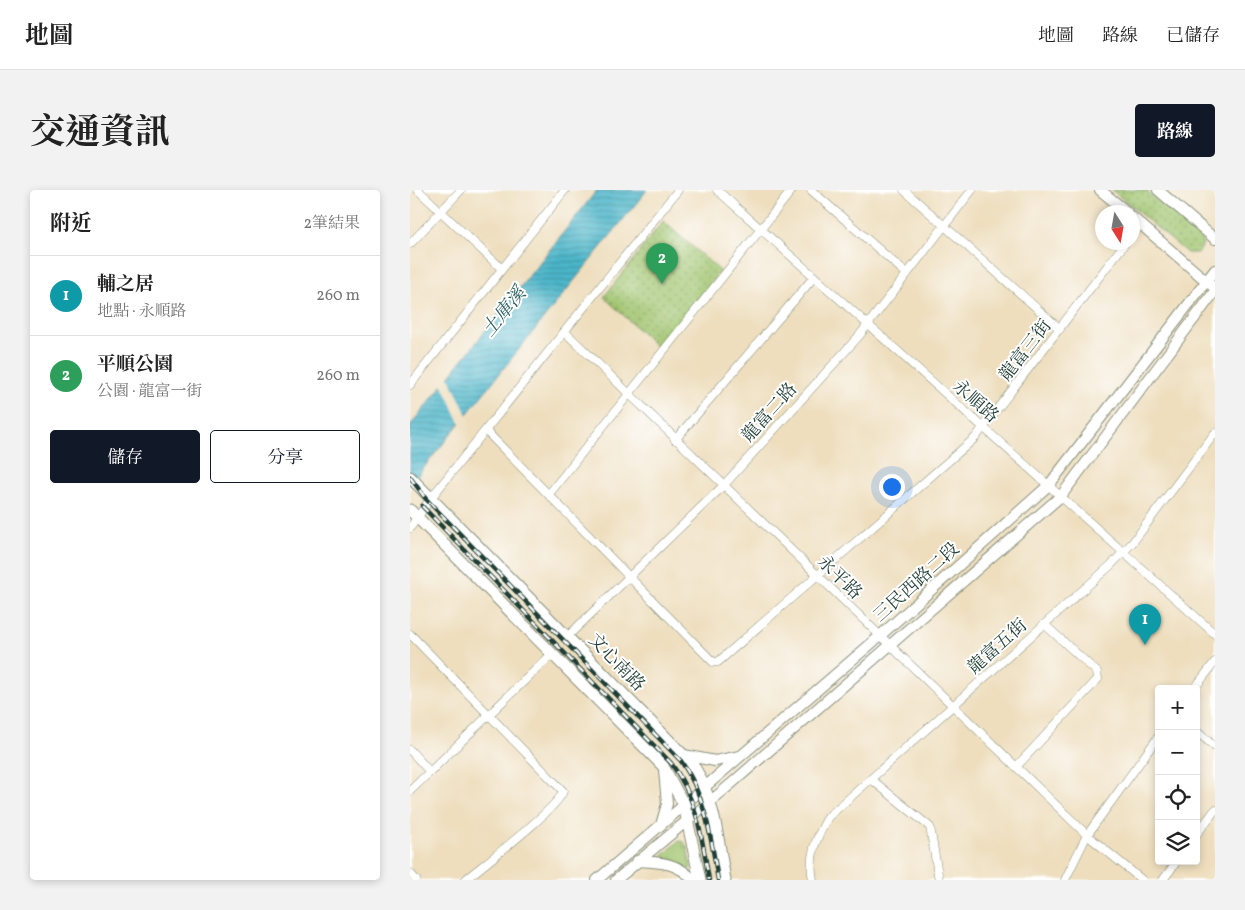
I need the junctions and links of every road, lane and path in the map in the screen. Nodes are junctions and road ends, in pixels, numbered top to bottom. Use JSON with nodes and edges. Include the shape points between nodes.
{"nodes":[{"id":1,"x":418,"y":190,"type":"edge"},
{"id":2,"x":461,"y":190,"type":"edge"},
{"id":3,"x":565,"y":190,"type":"edge"},
{"id":4,"x":678,"y":190,"type":"edge"},
{"id":5,"x":717,"y":190,"type":"edge"},
{"id":6,"x":792,"y":190,"type":"edge"},
{"id":7,"x":810,"y":190,"type":"edge"},
{"id":8,"x":904,"y":190,"type":"edge"},
{"id":9,"x":972,"y":190,"type":"edge"},
{"id":10,"x":1100,"y":190,"type":"edge"},
{"id":11,"x":1158,"y":190,"type":"edge"},
{"id":12,"x":1118,"y":205,"type":"edge"},
{"id":13,"x":441,"y":212,"type":"junction"},
{"id":14,"x":1140,"y":223,"type":"edge"},
{"id":15,"x":944,"y":226,"type":"junction"},
{"id":16,"x":761,"y":229,"type":"junction"},
{"id":17,"x":1215,"y":239,"type":"edge"},
{"id":18,"x":410,"y":244,"type":"edge"},
{"id":19,"x":1120,"y":250,"type":"edge"},
{"id":20,"x":502,"y":270,"type":"junction"},
{"id":21,"x":1215,"y":270,"type":"edge"},
{"id":22,"x":907,"y":274,"type":"junction"},
{"id":23,"x":814,"y":277,"type":"junction"},
{"id":24,"x":1211,"y":284,"type":"edge"},
{"id":25,"x":1215,"y":291,"type":"edge"},
{"id":26,"x":867,"y":324,"type":"junction"},
{"id":27,"x":1060,"y":329,"type":"junction"},
{"id":28,"x":565,"y":332,"type":"junction"},
{"id":29,"x":410,"y":385,"type":"edge"},
{"id":30,"x":629,"y":395,"type":"junction"},
{"id":31,"x":983,"y":426,"type":"junction"},
{"id":32,"x":486,"y":430,"type":"junction"},
{"id":33,"x":1215,"y":433,"type":"edge"},
{"id":34,"x":675,"y":440,"type":"junction"},
{"id":35,"x":410,"y":477,"type":"edge"},
{"id":36,"x":724,"y":485,"type":"junction"},
{"id":37,"x":1049,"y":485,"type":"junction"},
{"id":38,"x":549,"y":494,"type":"junction"},
{"id":39,"x":1061,"y":496,"type":"junction"},
{"id":40,"x":431,"y":498,"type":"junction"},
{"id":41,"x":413,"y":513,"type":"edge"},
{"id":42,"x":410,"y":528,"type":"edge"},
{"id":43,"x":1124,"y":551,"type":"junction"},
{"id":44,"x":630,"y":576,"type":"junction"},
{"id":45,"x":818,"y":576,"type":"junction"},
{"id":46,"x":1044,"y":624,"type":"junction"},
{"id":47,"x":410,"y":634,"type":"edge"},
{"id":48,"x":1215,"y":634,"type":"edge"},
{"id":49,"x":568,"y":636,"type":"junction"},
{"id":50,"x":880,"y":636,"type":"junction"},
{"id":51,"x":888,"y":645,"type":"junction"},
{"id":52,"x":552,"y":654,"type":"junction"},
{"id":53,"x":1215,"y":662,"type":"edge"},
{"id":54,"x":1197,"y":685,"type":"edge"},
{"id":55,"x":952,"y":706,"type":"junction"},
{"id":56,"x":489,"y":715,"type":"junction"},
{"id":57,"x":1200,"y":734,"type":"edge"},
{"id":58,"x":1155,"y":742,"type":"edge"},
{"id":59,"x":1215,"y":747,"type":"edge"},
{"id":60,"x":410,"y":750,"type":"edge"},
{"id":61,"x":684,"y":755,"type":"junction"},
{"id":62,"x":741,"y":756,"type":"junction"},
{"id":63,"x":663,"y":766,"type":"junction"},
{"id":64,"x":1017,"y":766,"type":"junction"},
{"id":65,"x":430,"y":772,"type":"junction"},
{"id":66,"x":871,"y":779,"type":"junction"},
{"id":67,"x":706,"y":787,"type":"junction"},
{"id":68,"x":410,"y":791,"type":"edge"},
{"id":69,"x":711,"y":800,"type":"junction"},
{"id":70,"x":684,"y":806,"type":"junction"},
{"id":71,"x":1215,"y":810,"type":"edge"},
{"id":72,"x":688,"y":818,"type":"junction"},
{"id":73,"x":661,"y":825,"type":"junction"},
{"id":74,"x":1200,"y":830,"type":"edge"},
{"id":75,"x":1087,"y":835,"type":"junction"},
{"id":76,"x":637,"y":862,"type":"junction"},
{"id":77,"x":1174,"y":865,"type":"edge"},
{"id":78,"x":410,"y":873,"type":"edge"},
{"id":79,"x":416,"y":880,"type":"edge"},
{"id":80,"x":465,"y":880,"type":"edge"},
{"id":81,"x":597,"y":880,"type":"edge"},
{"id":82,"x":616,"y":880,"type":"edge"},
{"id":83,"x":693,"y":880,"type":"edge"},
{"id":84,"x":700,"y":880,"type":"edge"},
{"id":85,"x":725,"y":880,"type":"edge"},
{"id":86,"x":813,"y":880,"type":"edge"},
{"id":87,"x":938,"y":880,"type":"edge"},
{"id":88,"x":1065,"y":880,"type":"edge"},
{"id":89,"x":1142,"y":880,"type":"edge"},
{"id":90,"x":1162,"y":880,"type":"edge"}],
"edges":[{"from":1,"to":13,"type":"street"},
{"from":2,"to":13,"type":"street"},
{"from":3,"to":20,"type":"street"},
{"from":4,"to":28,"type":"street"},
{"from":5,"to":16,"type":"street","name":"永順路"},
{"from":6,"to":16,"type":"street"},
{"from":7,"to":22,"type":"street"},
{"from":8,"to":15,"type":"street"},
{"from":9,"to":15,"type":"street","name":"龍富二路"},
{"from":10,"to":12,"type":"street"},
{"from":11,"to":17,"type":"street"},
{"from":13,"to":18,"type":"street"},
{"from":13,"to":20,"type":"street"},
{"from":14,"to":24,"type":"street"},
{"from":15,"to":22,"type":"street","name":"龍富二路"},
{"from":15,"to":27,"type":"street"},
{"from":16,"to":23,"type":"street","name":"永順路"},
{"from":16,"to":30,"type":"street"},
{"from":19,"to":27,"type":"street","name":"龍富三街"},
{"from":20,"to":29,"type":"street"},
{"from":21,"to":24,"type":"street","name":"三民西路二段"},
{"from":22,"to":26,"type":"street","name":"龍富二路"},
{"from":23,"to":26,"type":"street","name":"永順路"},
{"from":23,"to":34,"type":"street"},
{"from":24,"to":37,"type":"street","name":"三民西路二段"},
{"from":25,"to":39,"type":"street","name":"三民西路二段"},
{"from":26,"to":31,"type":"street","name":"永順路"},
{"from":26,"to":36,"type":"street","name":"龍富二路"},
{"from":27,"to":31,"type":"street","name":"龍富三街"},
{"from":28,"to":30,"type":"street","name":"永平路"},
{"from":28,"to":32,"type":"street"},
{"from":30,"to":34,"type":"street","name":"永平路"},
{"from":30,"to":38,"type":"street"},
{"from":31,"to":37,"type":"street","name":"永順路"},
{"from":31,"to":45,"type":"street","name":"龍富三街","via":[[975,438]]},
{"from":32,"to":38,"type":"street"},
{"from":32,"to":40,"type":"street"},
{"from":33,"to":43,"type":"street","name":"龍富五街"},
{"from":34,"to":36,"type":"street","name":"永平路"},
{"from":35,"to":40,"type":"main road","name":"文心南路"},
{"from":36,"to":44,"type":"street","name":"龍富二路"},
{"from":36,"to":45,"type":"street","name":"永平路"},
{"from":37,"to":39,"type":"street","name":"永順路"},
{"from":37,"to":50,"type":"street","name":"三民西路二段"},
{"from":38,"to":44,"type":"street"},
{"from":39,"to":43,"type":"street","name":"永順路"},
{"from":39,"to":51,"type":"street","name":"三民西路二段"},
{"from":40,"to":41,"type":"street"},
{"from":40,"to":49,"type":"main road","name":"文心南路"},
{"from":41,"to":42,"type":"street"},
{"from":41,"to":52,"type":"main road"},
{"from":43,"to":46,"type":"street","name":"龍富五街"},
{"from":43,"to":48,"type":"street","name":"永順路"},
{"from":44,"to":45,"type":"street","name":"龍富三街","via":[[714,662],[718,662]]},
{"from":44,"to":49,"type":"street","name":"龍富二路"},
{"from":45,"to":50,"type":"street","name":"永平路"},
{"from":46,"to":55,"type":"street","name":"龍富五街"},
{"from":46,"to":64,"type":"street","via":[[1097,672],[1098,679]]},
{"from":47,"to":56,"type":"street"},
{"from":49,"to":61,"type":"main road","name":"文心南路"},
{"from":50,"to":51,"type":"street","name":"永平路"},
{"from":50,"to":62,"type":"street","name":"三民西路二段"},
{"from":51,"to":55,"type":"street","name":"永平路"},
{"from":51,"to":69,"type":"street","name":"三民西路二段"},
{"from":52,"to":56,"type":"street"},
{"from":52,"to":63,"type":"main road"},
{"from":53,"to":54,"type":"street"},
{"from":55,"to":64,"type":"street","name":"永平路"},
{"from":55,"to":66,"type":"street","name":"龍富五街"},
{"from":56,"to":65,"type":"street"},
{"from":56,"to":80,"type":"street","via":[[563,791],[561,798]]},
{"from":57,"to":59,"type":"street"},
{"from":58,"to":75,"type":"street"},
{"from":60,"to":65,"type":"street"},
{"from":61,"to":62,"type":"street","via":[[715,761]]},
{"from":61,"to":67,"type":"main road","name":"文心南路"},
{"from":62,"to":67,"type":"street","name":"三民西路二段"},
{"from":63,"to":70,"type":"main road"},
{"from":63,"to":73,"type":"street","via":[[667,804]]},
{"from":64,"to":75,"type":"street","name":"永平路"},
{"from":65,"to":68,"type":"street"},
{"from":66,"to":86,"type":"street","name":"龍富五街","via":[[828,817],[813,849]]},
{"from":66,"to":87,"type":"street","via":[[930,827]]},
{"from":67,"to":69,"type":"main road","name":"文心南路"},
{"from":67,"to":70,"type":"street","name":"三民西路二段"},
{"from":69,"to":72,"type":"street","name":"三民西路二段"},
{"from":69,"to":85,"type":"main road","name":"文心南路"},
{"from":70,"to":72,"type":"main road"},
{"from":70,"to":73,"type":"street","name":"三民西路二段"},
{"from":71,"to":74,"type":"street"},
{"from":72,"to":76,"type":"street","name":"三民西路二段"},
{"from":72,"to":84,"type":"main road"},
{"from":73,"to":81,"type":"street","name":"三民西路二段"},
{"from":75,"to":88,"type":"street"},
{"from":75,"to":89,"type":"street","name":"永平路"},
{"from":76,"to":82,"type":"street","name":"三民西路二段"},
{"from":76,"to":83,"type":"street","via":[[672,864]]},
{"from":77,"to":90,"type":"street"},
{"from":78,"to":79,"type":"street"}]}
